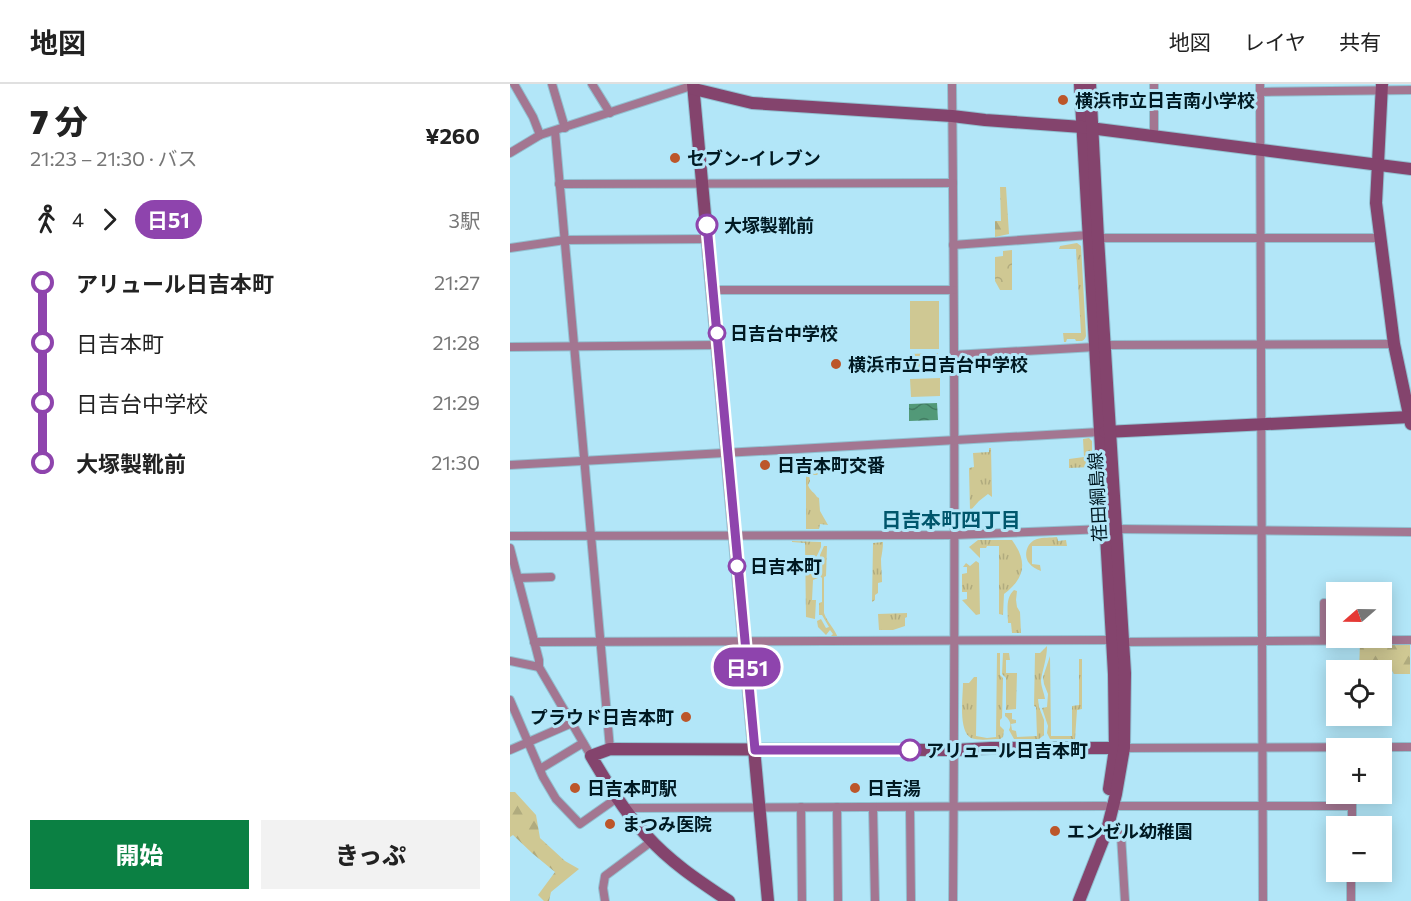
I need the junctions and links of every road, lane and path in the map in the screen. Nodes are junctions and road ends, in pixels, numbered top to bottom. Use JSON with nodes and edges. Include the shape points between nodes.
{"nodes":[{"id":1,"x":513,"y":84,"type":"edge"},
{"id":2,"x":552,"y":84,"type":"edge"},
{"id":3,"x":592,"y":84,"type":"edge"},
{"id":4,"x":952,"y":84,"type":"edge"},
{"id":5,"x":1080,"y":84,"type":"edge"},
{"id":6,"x":1090,"y":84,"type":"edge"},
{"id":7,"x":1154,"y":84,"type":"edge"},
{"id":8,"x":694,"y":87,"type":"edge"},
{"id":9,"x":1347,"y":87,"type":"edge"},
{"id":10,"x":1382,"y":87,"type":"edge"},
{"id":11,"x":1260,"y":88,"type":"edge"},
{"id":12,"x":1411,"y":90,"type":"edge"},
{"id":13,"x":610,"y":113,"type":"junction"},
{"id":14,"x":952,"y":116,"type":"junction"},
{"id":15,"x":1087,"y":127,"type":"junction"},
{"id":16,"x":565,"y":128,"type":"junction"},
{"id":17,"x":555,"y":131,"type":"junction"},
{"id":18,"x":540,"y":135,"type":"junction"},
{"id":19,"x":1154,"y":135,"type":"junction"},
{"id":20,"x":1261,"y":149,"type":"junction"},
{"id":21,"x":510,"y":153,"type":"edge"},
{"id":22,"x":1378,"y":164,"type":"junction"},
{"id":23,"x":1411,"y":169,"type":"edge"},
{"id":24,"x":703,"y":183,"type":"junction"},
{"id":25,"x":952,"y":183,"type":"junction"},
{"id":26,"x":559,"y":184,"type":"junction"},
{"id":27,"x":1094,"y":237,"type":"junction"},
{"id":28,"x":1261,"y":238,"type":"junction"},
{"id":29,"x":1380,"y":238,"type":"junction"},
{"id":30,"x":708,"y":239,"type":"junction"},
{"id":31,"x":564,"y":240,"type":"junction"},
{"id":32,"x":953,"y":245,"type":"junction"},
{"id":33,"x":510,"y":248,"type":"edge"},
{"id":34,"x":712,"y":290,"type":"junction"},
{"id":35,"x":953,"y":290,"type":"junction"},
{"id":36,"x":1262,"y":344,"type":"junction"},
{"id":37,"x":1394,"y":344,"type":"junction"},
{"id":38,"x":718,"y":345,"type":"junction"},
{"id":39,"x":574,"y":346,"type":"junction"},
{"id":40,"x":1100,"y":346,"type":"junction"},
{"id":41,"x":510,"y":347,"type":"edge"},
{"id":42,"x":954,"y":355,"type":"junction"},
{"id":43,"x":1410,"y":420,"type":"edge"},
{"id":44,"x":1262,"y":424,"type":"junction"},
{"id":45,"x":1105,"y":432,"type":"junction"},
{"id":46,"x":954,"y":440,"type":"junction"},
{"id":47,"x":727,"y":453,"type":"junction"},
{"id":48,"x":584,"y":461,"type":"junction"},
{"id":49,"x":510,"y":465,"type":"edge"},
{"id":50,"x":1111,"y":529,"type":"junction"},
{"id":51,"x":1263,"y":531,"type":"junction"},
{"id":52,"x":1411,"y":532,"type":"edge"},
{"id":53,"x":734,"y":535,"type":"junction"},
{"id":54,"x":954,"y":535,"type":"junction"},
{"id":55,"x":510,"y":536,"type":"edge"},
{"id":56,"x":591,"y":536,"type":"junction"},
{"id":57,"x":510,"y":548,"type":"edge"},
{"id":58,"x":551,"y":577,"type":"dead end"},
{"id":59,"x":518,"y":578,"type":"junction"},
{"id":60,"x":1324,"y":603,"type":"dead end"},
{"id":61,"x":954,"y":640,"type":"junction"},
{"id":62,"x":1324,"y":640,"type":"junction"},
{"id":63,"x":1411,"y":640,"type":"edge"},
{"id":64,"x":745,"y":641,"type":"junction"},
{"id":65,"x":1118,"y":641,"type":"junction"},
{"id":66,"x":1263,"y":641,"type":"junction"},
{"id":67,"x":534,"y":642,"type":"junction"},
{"id":68,"x":601,"y":642,"type":"junction"},
{"id":69,"x":510,"y":660,"type":"edge"},
{"id":70,"x":539,"y":667,"type":"junction"},
{"id":71,"x":510,"y":700,"type":"edge"},
{"id":72,"x":572,"y":723,"type":"junction"},
{"id":73,"x":528,"y":742,"type":"junction"},
{"id":74,"x":583,"y":743,"type":"junction"},
{"id":75,"x":1392,"y":747,"type":"edge"},
{"id":76,"x":1411,"y":747,"type":"edge"},
{"id":77,"x":1120,"y":748,"type":"junction"},
{"id":78,"x":1263,"y":748,"type":"junction"},
{"id":79,"x":1326,"y":748,"type":"edge"},
{"id":80,"x":610,"y":749,"type":"junction"},
{"id":81,"x":510,"y":750,"type":"edge"},
{"id":82,"x":755,"y":750,"type":"junction"},
{"id":83,"x":955,"y":750,"type":"junction"},
{"id":84,"x":591,"y":756,"type":"junction"},
{"id":85,"x":540,"y":769,"type":"junction"},
{"id":86,"x":620,"y":803,"type":"junction"},
{"id":87,"x":1109,"y":806,"type":"junction"},
{"id":88,"x":1263,"y":806,"type":"junction"},
{"id":89,"x":1352,"y":806,"type":"joint"},
{"id":90,"x":801,"y":807,"type":"junction"},
{"id":91,"x":837,"y":807,"type":"junction"},
{"id":92,"x":954,"y":807,"type":"junction"},
{"id":93,"x":759,"y":808,"type":"junction"},
{"id":94,"x":873,"y":808,"type":"junction"},
{"id":95,"x":910,"y":808,"type":"junction"},
{"id":96,"x":1352,"y":816,"type":"edge"},
{"id":97,"x":1107,"y":830,"type":"junction"},
{"id":98,"x":652,"y":841,"type":"junction"},
{"id":99,"x":1351,"y":882,"type":"edge"},
{"id":100,"x":605,"y":901,"type":"edge"},
{"id":101,"x":729,"y":901,"type":"edge"},
{"id":102,"x":768,"y":901,"type":"edge"},
{"id":103,"x":802,"y":901,"type":"edge"},
{"id":104,"x":838,"y":901,"type":"edge"},
{"id":105,"x":875,"y":901,"type":"edge"},
{"id":106,"x":911,"y":901,"type":"edge"},
{"id":107,"x":953,"y":901,"type":"edge"},
{"id":108,"x":1071,"y":901,"type":"edge"},
{"id":109,"x":1078,"y":901,"type":"edge"},
{"id":110,"x":1125,"y":901,"type":"edge"},
{"id":111,"x":1263,"y":901,"type":"edge"},
{"id":112,"x":1351,"y":901,"type":"edge"}],
"edges":[{"from":1,"to":18,"type":"street"},
{"from":2,"to":16,"type":"street"},
{"from":3,"to":13,"type":"street"},
{"from":4,"to":14,"type":"street"},
{"from":5,"to":15,"type":"street","name":"荏田綱島線"},
{"from":6,"to":15,"type":"street","name":"荏田綱島線"},
{"from":7,"to":19,"type":"street"},
{"from":8,"to":13,"type":"street"},
{"from":8,"to":14,"type":"street","via":[[752,103]]},
{"from":8,"to":24,"type":"street"},
{"from":9,"to":10,"type":"street"},
{"from":9,"to":11,"type":"street"},
{"from":10,"to":12,"type":"street"},
{"from":10,"to":22,"type":"street"},
{"from":11,"to":20,"type":"street"},
{"from":13,"to":16,"type":"street"},
{"from":14,"to":15,"type":"street"},
{"from":14,"to":25,"type":"street"},
{"from":15,"to":19,"type":"street"},
{"from":15,"to":27,"type":"street","name":"荏田綱島線"},
{"from":16,"to":17,"type":"street"},
{"from":17,"to":18,"type":"street"},
{"from":17,"to":26,"type":"street"},
{"from":18,"to":21,"type":"street"},
{"from":19,"to":20,"type":"street"},
{"from":20,"to":22,"type":"street"},
{"from":20,"to":28,"type":"street"},
{"from":22,"to":23,"type":"street"},
{"from":22,"to":29,"type":"street","via":[[1376,203]]},
{"from":24,"to":25,"type":"street"},
{"from":24,"to":26,"type":"street"},
{"from":24,"to":30,"type":"street"},
{"from":25,"to":32,"type":"street"},
{"from":26,"to":31,"type":"street"},
{"from":27,"to":28,"type":"street"},
{"from":27,"to":32,"type":"street"},
{"from":27,"to":40,"type":"street","name":"荏田綱島線"},
{"from":28,"to":29,"type":"street"},
{"from":28,"to":36,"type":"street"},
{"from":29,"to":37,"type":"street"},
{"from":30,"to":31,"type":"street"},
{"from":30,"to":34,"type":"street"},
{"from":31,"to":33,"type":"street"},
{"from":31,"to":39,"type":"street"},
{"from":32,"to":35,"type":"street"},
{"from":34,"to":35,"type":"street"},
{"from":34,"to":38,"type":"street"},
{"from":35,"to":42,"type":"street"},
{"from":36,"to":37,"type":"street"},
{"from":36,"to":40,"type":"street"},
{"from":36,"to":44,"type":"street"},
{"from":37,"to":43,"type":"street"},
{"from":38,"to":39,"type":"street"},
{"from":38,"to":47,"type":"street"},
{"from":39,"to":41,"type":"street"},
{"from":39,"to":48,"type":"street"},
{"from":40,"to":42,"type":"street"},
{"from":40,"to":45,"type":"street","name":"荏田綱島線"},
{"from":42,"to":46,"type":"street"},
{"from":43,"to":44,"type":"street"},
{"from":44,"to":45,"type":"street"},
{"from":44,"to":51,"type":"street"},
{"from":45,"to":46,"type":"street"},
{"from":45,"to":50,"type":"street","name":"荏田綱島線"},
{"from":46,"to":47,"type":"street"},
{"from":46,"to":54,"type":"street"},
{"from":47,"to":48,"type":"street"},
{"from":47,"to":53,"type":"street"},
{"from":48,"to":49,"type":"street"},
{"from":48,"to":56,"type":"street"},
{"from":50,"to":51,"type":"street"},
{"from":50,"to":54,"type":"street"},
{"from":50,"to":65,"type":"street","name":"荏田綱島線"},
{"from":51,"to":52,"type":"street"},
{"from":51,"to":66,"type":"street"},
{"from":53,"to":54,"type":"street"},
{"from":53,"to":56,"type":"street"},
{"from":53,"to":64,"type":"street"},
{"from":54,"to":61,"type":"street"},
{"from":55,"to":56,"type":"street"},
{"from":56,"to":68,"type":"street"},
{"from":57,"to":59,"type":"street"},
{"from":58,"to":59,"type":"street"},
{"from":59,"to":67,"type":"street"},
{"from":60,"to":62,"type":"street"},
{"from":61,"to":64,"type":"street"},
{"from":61,"to":65,"type":"street"},
{"from":61,"to":83,"type":"street"},
{"from":62,"to":63,"type":"street"},
{"from":62,"to":66,"type":"street"},
{"from":64,"to":68,"type":"street"},
{"from":64,"to":82,"type":"street"},
{"from":65,"to":66,"type":"street"},
{"from":65,"to":77,"type":"street","name":"荏田綱島線","via":[[1125,673]]},
{"from":66,"to":78,"type":"street"},
{"from":67,"to":68,"type":"street"},
{"from":67,"to":70,"type":"street"},
{"from":68,"to":80,"type":"street"},
{"from":69,"to":70,"type":"street"},
{"from":70,"to":72,"type":"street"},
{"from":71,"to":73,"type":"street"},
{"from":72,"to":73,"type":"street"},
{"from":72,"to":74,"type":"street"},
{"from":73,"to":81,"type":"street"},
{"from":73,"to":85,"type":"street"},
{"from":74,"to":84,"type":"street"},
{"from":74,"to":85,"type":"street"},
{"from":75,"to":76,"type":"street"},
{"from":77,"to":78,"type":"street"},
{"from":77,"to":83,"type":"street"},
{"from":77,"to":87,"type":"street","name":"荏田綱島線"},
{"from":78,"to":79,"type":"street"},
{"from":78,"to":88,"type":"street"},
{"from":80,"to":82,"type":"street"},
{"from":80,"to":84,"type":"street"},
{"from":82,"to":83,"type":"street"},
{"from":82,"to":93,"type":"street"},
{"from":83,"to":92,"type":"street"},
{"from":84,"to":86,"type":"street"},
{"from":85,"to":86,"type":"street","via":[[556,799],[580,824]]},
{"from":86,"to":93,"type":"street"},
{"from":86,"to":98,"type":"street"},
{"from":87,"to":88,"type":"street"},
{"from":87,"to":92,"type":"street"},
{"from":87,"to":97,"type":"street","name":"荏田綱島線"},
{"from":87,"to":108,"type":"street","name":"荏田綱島線"},
{"from":88,"to":89,"type":"street"},
{"from":88,"to":111,"type":"street"},
{"from":89,"to":96,"type":"street"},
{"from":90,"to":91,"type":"street"},
{"from":90,"to":93,"type":"street"},
{"from":90,"to":103,"type":"street"},
{"from":91,"to":94,"type":"street"},
{"from":91,"to":104,"type":"street"},
{"from":92,"to":95,"type":"street"},
{"from":92,"to":107,"type":"street"},
{"from":93,"to":102,"type":"street"},
{"from":94,"to":95,"type":"street"},
{"from":94,"to":105,"type":"street"},
{"from":95,"to":106,"type":"street"},
{"from":97,"to":109,"type":"street","name":"荏田綱島線"},
{"from":97,"to":110,"type":"street","via":[[1121,835]]},
{"from":98,"to":100,"type":"street","via":[[605,876]]},
{"from":98,"to":101,"type":"street","via":[[689,874]]},
{"from":99,"to":112,"type":"street"}]}
